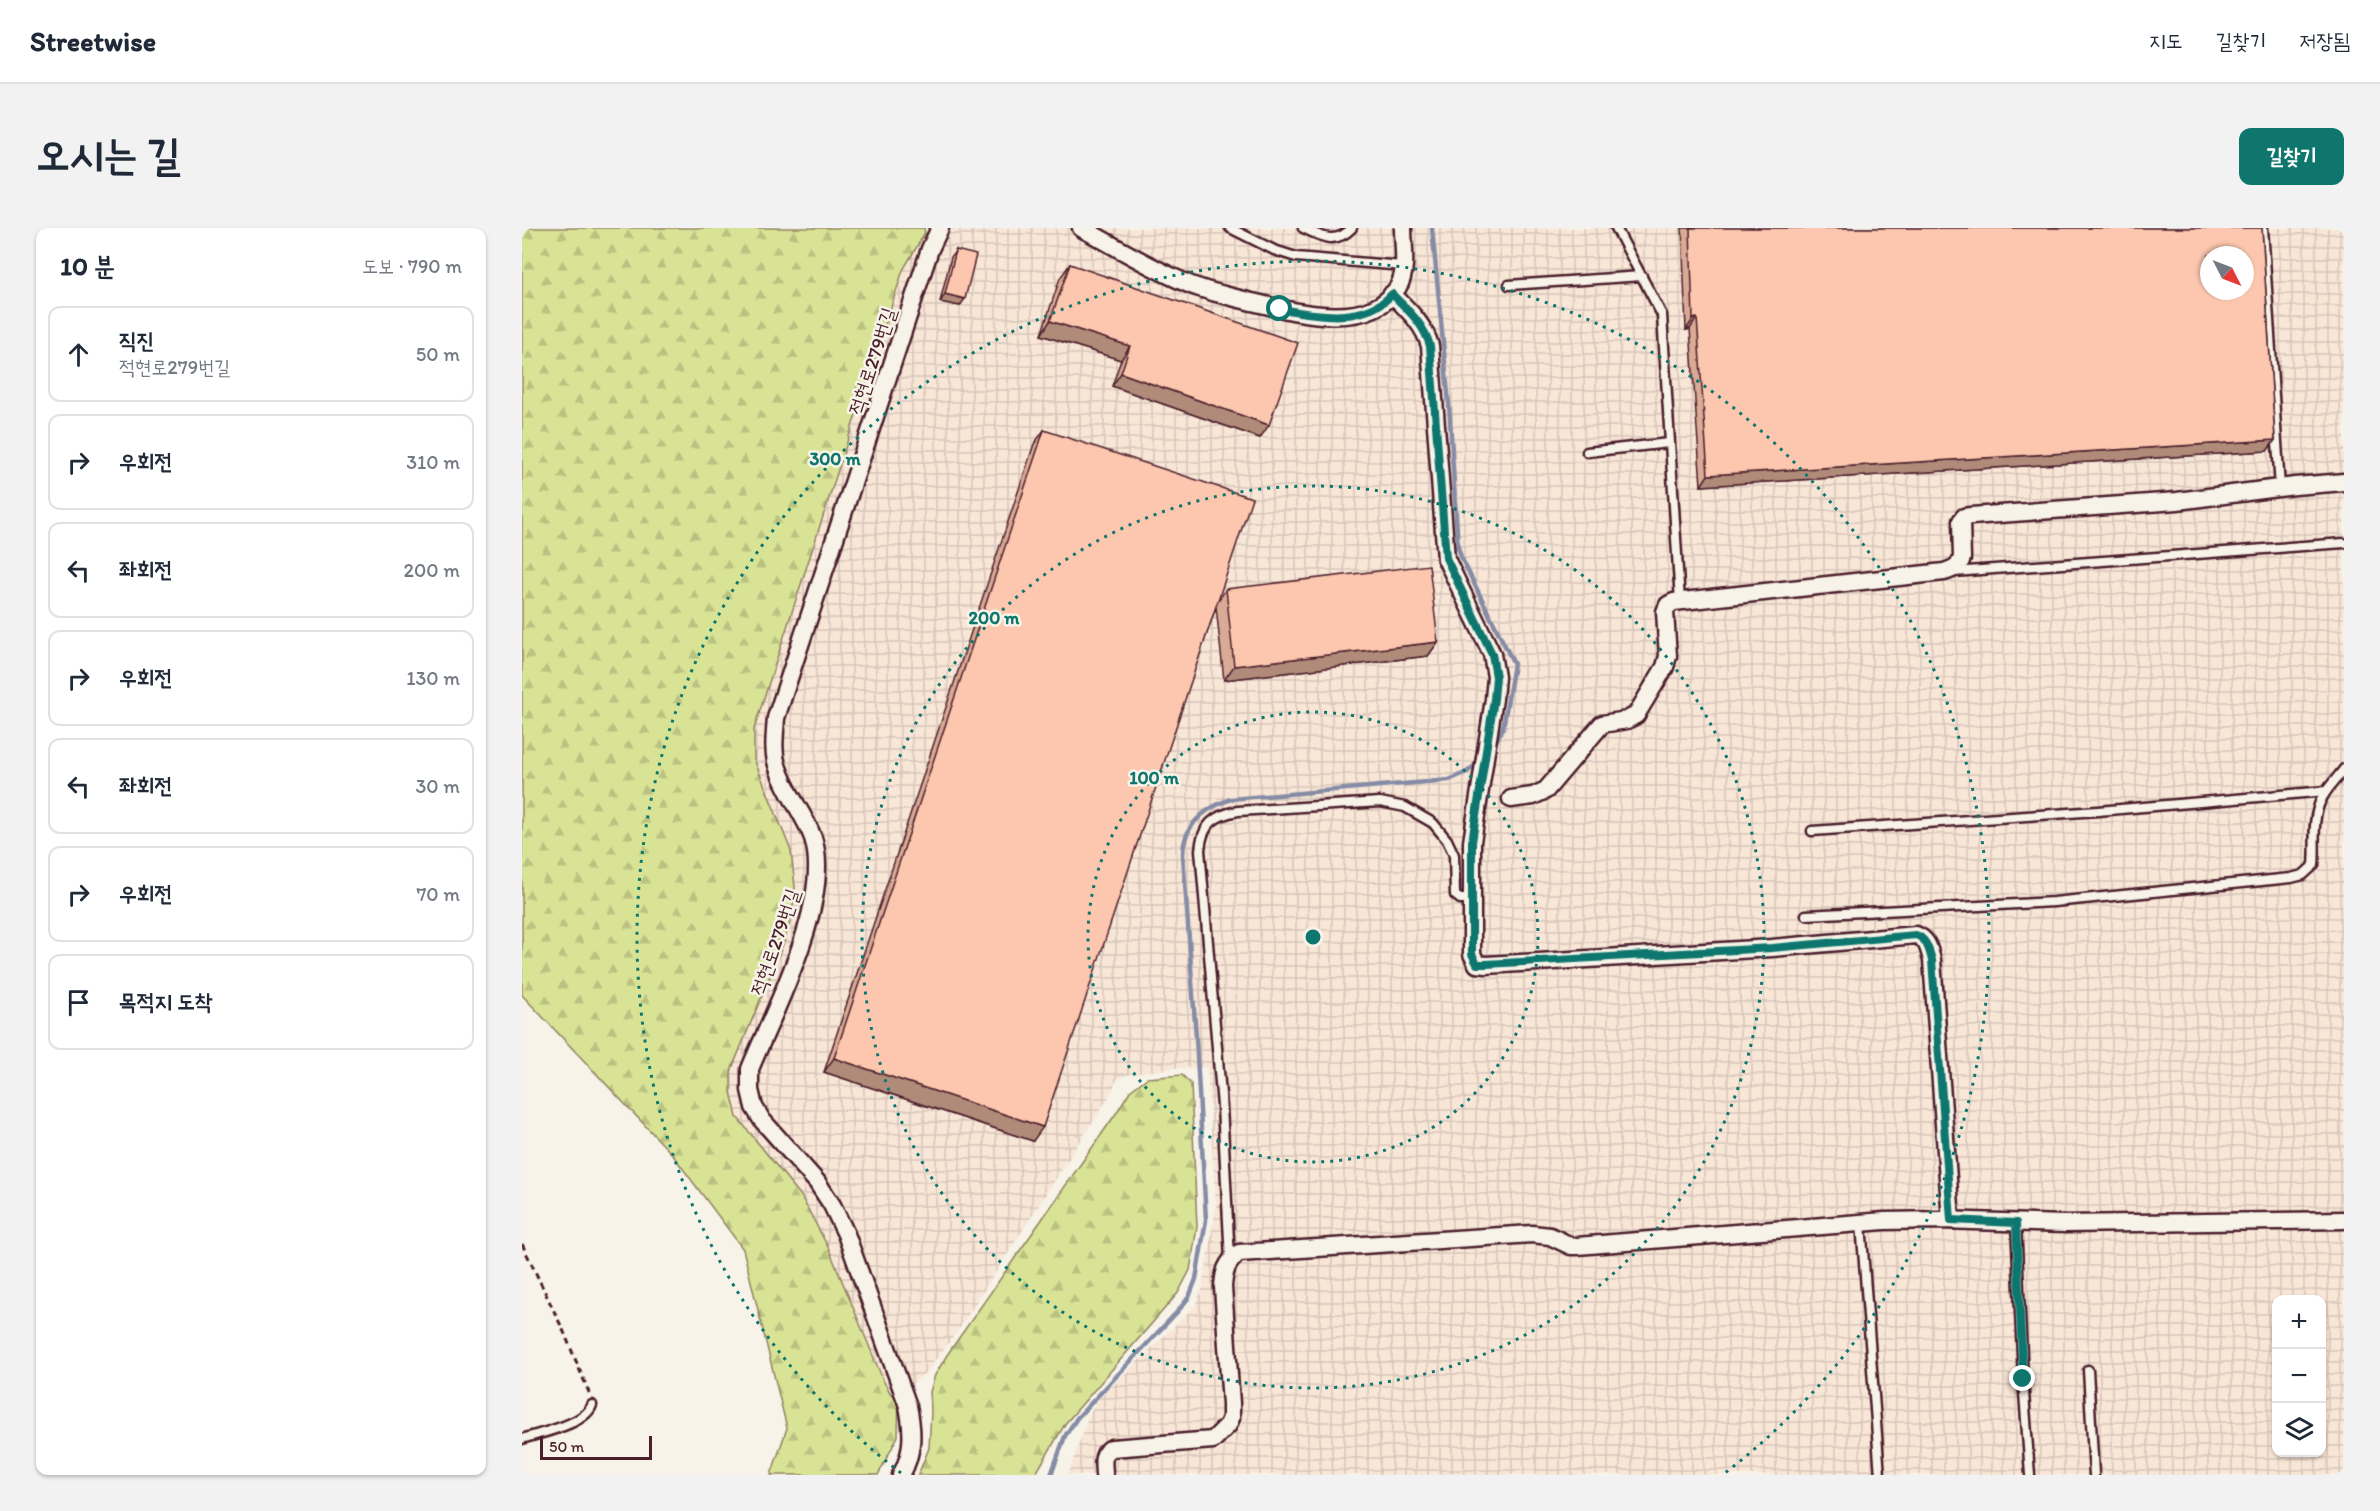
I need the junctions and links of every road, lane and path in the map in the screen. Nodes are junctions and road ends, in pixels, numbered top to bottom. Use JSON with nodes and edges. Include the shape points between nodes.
{"nodes":[{"id":1,"x":940,"y":228,"type":"edge"},
{"id":2,"x":1081,"y":228,"type":"edge"},
{"id":3,"x":1230,"y":228,"type":"edge"},
{"id":4,"x":1303,"y":228,"type":"edge"},
{"id":5,"x":1352,"y":228,"type":"edge"},
{"id":6,"x":1403,"y":228,"type":"edge"},
{"id":7,"x":1616,"y":228,"type":"edge"},
{"id":8,"x":2264,"y":228,"type":"edge"},
{"id":9,"x":1403,"y":267,"type":"junction"},
{"id":10,"x":1642,"y":276,"type":"junction"},
{"id":11,"x":1509,"y":285,"type":"dead end"},
{"id":12,"x":1392,"y":294,"type":"junction"},
{"id":13,"x":1669,"y":443,"type":"junction"},
{"id":14,"x":1587,"y":452,"type":"dead end"},
{"id":15,"x":2344,"y":482,"type":"edge"},
{"id":16,"x":2280,"y":488,"type":"junction"},
{"id":17,"x":2344,"y":543,"type":"edge"},
{"id":18,"x":1944,"y":572,"type":"junction"},
{"id":19,"x":1680,"y":602,"type":"junction"},
{"id":20,"x":2344,"y":769,"type":"edge"},
{"id":21,"x":2326,"y":791,"type":"junction"},
{"id":22,"x":1511,"y":799,"type":"dead end"},
{"id":23,"x":1812,"y":831,"type":"dead end"},
{"id":24,"x":1472,"y":899,"type":"junction"},
{"id":25,"x":1806,"y":915,"type":"dead end"},
{"id":26,"x":1951,"y":1220,"type":"junction"},
{"id":27,"x":2344,"y":1220,"type":"edge"},
{"id":28,"x":1862,"y":1223,"type":"junction"},
{"id":29,"x":2016,"y":1223,"type":"junction"},
{"id":30,"x":522,"y":1244,"type":"edge"},
{"id":31,"x":1230,"y":1260,"type":"junction"},
{"id":32,"x":2088,"y":1370,"type":"dead end"},
{"id":33,"x":592,"y":1405,"type":"joint"},
{"id":34,"x":522,"y":1439,"type":"edge"},
{"id":35,"x":901,"y":1475,"type":"edge"},
{"id":36,"x":1104,"y":1475,"type":"edge"},
{"id":37,"x":1880,"y":1475,"type":"edge"},
{"id":38,"x":2030,"y":1475,"type":"edge"},
{"id":39,"x":2094,"y":1475,"type":"edge"}],
"edges":[{"from":1,"to":35,"type":"street","name":"적현로279번길","via":[[776,718],[774,752],[813,838],[817,882],[800,948],[750,1069],[753,1107],[817,1182],[846,1234],[908,1406],[913,1447]]},
{"from":2,"to":12,"type":"street","via":[[1188,284],[1280,309],[1346,315],[1369,310]]},
{"from":3,"to":9,"type":"lane","via":[[1296,258]]},
{"from":4,"to":5,"type":"lane","via":[[1324,238],[1334,238]]},
{"from":6,"to":9,"type":"street"},
{"from":7,"to":10,"type":"lane"},
{"from":8,"to":16,"type":"lane"},
{"from":9,"to":12,"type":"street","via":[[1399,286]]},
{"from":10,"to":11,"type":"lane"},
{"from":10,"to":13,"type":"lane","via":[[1662,315]]},
{"from":12,"to":24,"type":"street","via":[[1422,325],[1430,346],[1444,543],[1451,571],[1496,666],[1475,819]]},
{"from":13,"to":14,"type":"lane"},
{"from":13,"to":19,"type":"lane"},
{"from":15,"to":16,"type":"street"},
{"from":16,"to":18,"type":"street","via":[[2177,501],[1964,517],[1960,527],[1962,558],[1955,568]]},
{"from":17,"to":18,"type":"lane"},
{"from":18,"to":19,"type":"street"},
{"from":19,"to":22,"type":"street","via":[[1668,605],[1665,612],[1668,656],[1641,709],[1627,720],[1602,724],[1545,790]]},
{"from":20,"to":21,"type":"lane"},
{"from":21,"to":23,"type":"lane"},
{"from":21,"to":25,"type":"lane","via":[[2315,820],[2314,865],[2291,878],[2054,902]]},
{"from":24,"to":26,"type":"street","via":[[1472,954],[1477,964],[1922,937],[1932,960]]},
{"from":24,"to":31,"type":"lane","via":[[1455,896],[1454,855],[1440,830],[1422,815],[1392,803],[1238,811],[1211,820],[1204,829],[1200,849],[1222,1106]]},
{"from":26,"to":28,"type":"street"},
{"from":26,"to":29,"type":"street"},
{"from":27,"to":29,"type":"street"},
{"from":28,"to":31,"type":"street","via":[[1571,1246],[1550,1236],[1532,1234],[1247,1252]]},
{"from":28,"to":37,"type":"lane"},
{"from":29,"to":38,"type":"lane"},
{"from":30,"to":33,"type":"path","via":[[564,1332]]},
{"from":31,"to":36,"type":"street","via":[[1223,1287],[1231,1404],[1228,1425],[1213,1440],[1112,1448],[1103,1458]]},
{"from":32,"to":39,"type":"lane"},
{"from":33,"to":34,"type":"lane","via":[[580,1419]]}]}
